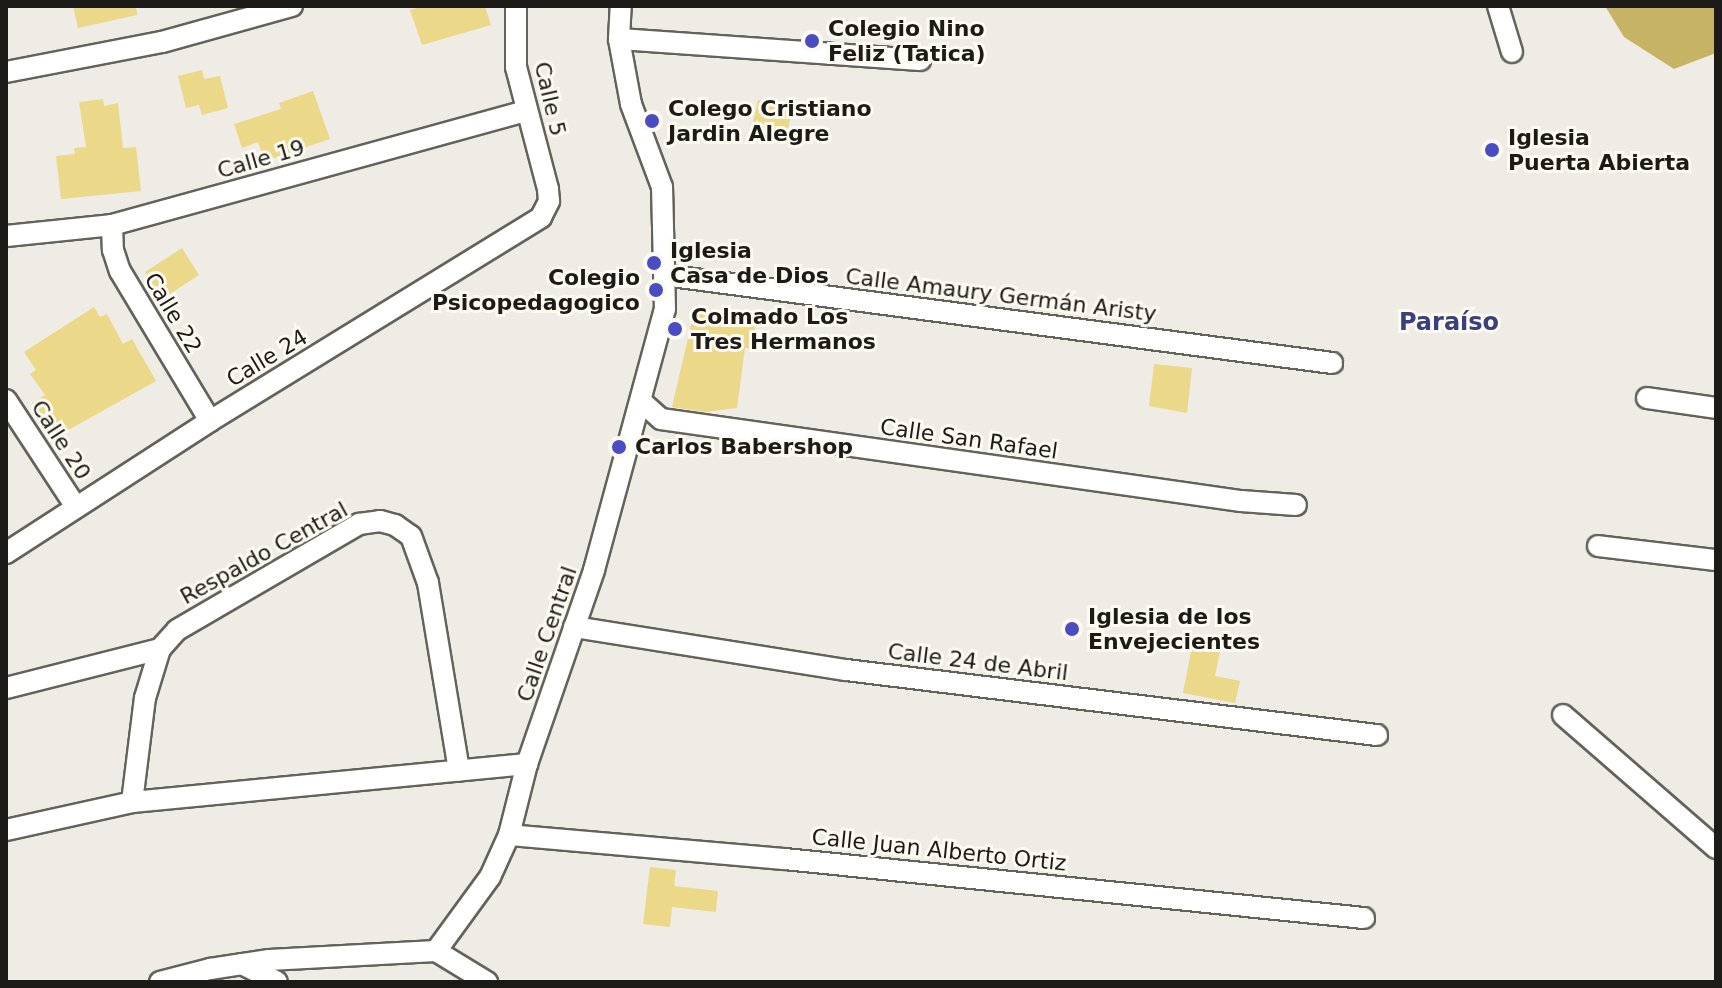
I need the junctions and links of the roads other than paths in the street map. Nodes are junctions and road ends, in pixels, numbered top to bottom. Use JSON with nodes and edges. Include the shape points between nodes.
{"nodes":[{"id":1,"x":292,"y":6,"type":"edge"},
{"id":2,"x":516,"y":6,"type":"edge"},
{"id":3,"x":621,"y":6,"type":"edge"},
{"id":4,"x":1498,"y":6,"type":"edge"},
{"id":5,"x":619,"y":39,"type":"junction"},
{"id":6,"x":1512,"y":52,"type":"dead end"},
{"id":7,"x":920,"y":60,"type":"dead end"},
{"id":8,"x":6,"y":72,"type":"edge"},
{"id":9,"x":525,"y":111,"type":"junction"},
{"id":10,"x":549,"y":201,"type":"joint"},
{"id":11,"x":112,"y":225,"type":"junction"},
{"id":12,"x":6,"y":236,"type":"edge"},
{"id":13,"x":664,"y":275,"type":"junction"},
{"id":14,"x":1332,"y":363,"type":"dead end"},
{"id":15,"x":1647,"y":398,"type":"dead end"},
{"id":16,"x":6,"y":400,"type":"edge"},
{"id":17,"x":642,"y":402,"type":"junction"},
{"id":18,"x":1716,"y":408,"type":"edge"},
{"id":19,"x":210,"y":421,"type":"junction"},
{"id":20,"x":1296,"y":505,"type":"dead end"},
{"id":21,"x":76,"y":507,"type":"junction"},
{"id":22,"x":1598,"y":546,"type":"dead end"},
{"id":23,"x":6,"y":553,"type":"edge"},
{"id":24,"x":1716,"y":560,"type":"edge"},
{"id":25,"x":574,"y":627,"type":"junction"},
{"id":26,"x":160,"y":649,"type":"junction"},
{"id":27,"x":6,"y":688,"type":"edge"},
{"id":28,"x":1563,"y":715,"type":"dead end"},
{"id":29,"x":1377,"y":735,"type":"dead end"},
{"id":30,"x":527,"y":764,"type":"junction"},
{"id":31,"x":459,"y":770,"type":"junction"},
{"id":32,"x":132,"y":802,"type":"junction"},
{"id":33,"x":6,"y":830,"type":"edge"},
{"id":34,"x":509,"y":835,"type":"junction"},
{"id":35,"x":1716,"y":848,"type":"edge"},
{"id":36,"x":1364,"y":918,"type":"dead end"},
{"id":37,"x":436,"y":951,"type":"junction"},
{"id":38,"x":242,"y":964,"type":"junction"},
{"id":39,"x":209,"y":975,"type":"edge"},
{"id":40,"x":160,"y":982,"type":"edge"},
{"id":41,"x":277,"y":982,"type":"edge"},
{"id":42,"x":487,"y":982,"type":"edge"}],
"edges":[{"from":1,"to":8,"type":"street","via":[[162,42]]},
{"from":2,"to":9,"type":"street","name":"Calle 5","via":[[516,67]]},
{"from":3,"to":5,"type":"street","name":"Calle Central"},
{"from":4,"to":6,"type":"street"},
{"from":5,"to":7,"type":"street"},
{"from":5,"to":13,"type":"street","name":"Calle Central","via":[[631,104],[662,187]]},
{"from":9,"to":10,"type":"street","name":"Calle 5"},
{"from":9,"to":11,"type":"street","name":"Calle 19"},
{"from":10,"to":19,"type":"street","name":"Calle 24","via":[[541,217],[523,230]]},
{"from":11,"to":12,"type":"street","name":"Calle 19"},
{"from":11,"to":19,"type":"street","name":"Calle 22","via":[[120,271]]},
{"from":13,"to":14,"type":"street","name":"Calle Amaury Germán Aristy"},
{"from":13,"to":17,"type":"street","name":"Calle Central","via":[[665,309]]},
{"from":15,"to":18,"type":"street"},
{"from":16,"to":21,"type":"street","name":"Calle 20"},
{"from":17,"to":20,"type":"street","name":"Calle San Rafael","via":[[661,419]]},
{"from":17,"to":25,"type":"street","name":"Calle Central"},
{"from":19,"to":21,"type":"street","name":"Calle 24"},
{"from":21,"to":23,"type":"street","name":"Calle 24"},
{"from":22,"to":24,"type":"street"},
{"from":25,"to":29,"type":"street","name":"Calle 24 de Abril","via":[[846,670]]},
{"from":25,"to":30,"type":"street","name":"Calle Central"},
{"from":26,"to":27,"type":"street"},
{"from":26,"to":31,"type":"street","name":"Respaldo Central","via":[[177,630],[359,524],[395,525],[411,536],[428,583]]},
{"from":26,"to":32,"type":"street","via":[[145,698]]},
{"from":28,"to":35,"type":"street"},
{"from":30,"to":31,"type":"street"},
{"from":30,"to":34,"type":"street","name":"Calle Central"},
{"from":31,"to":32,"type":"street"},
{"from":32,"to":33,"type":"street"},
{"from":34,"to":36,"type":"street","name":"Calle Juan Alberto Ortiz"},
{"from":34,"to":37,"type":"street","name":"Calle Central","via":[[490,877]]},
{"from":37,"to":38,"type":"street"},
{"from":37,"to":42,"type":"street"},
{"from":38,"to":39,"type":"street"},
{"from":38,"to":41,"type":"street"},
{"from":39,"to":40,"type":"street"}]}
